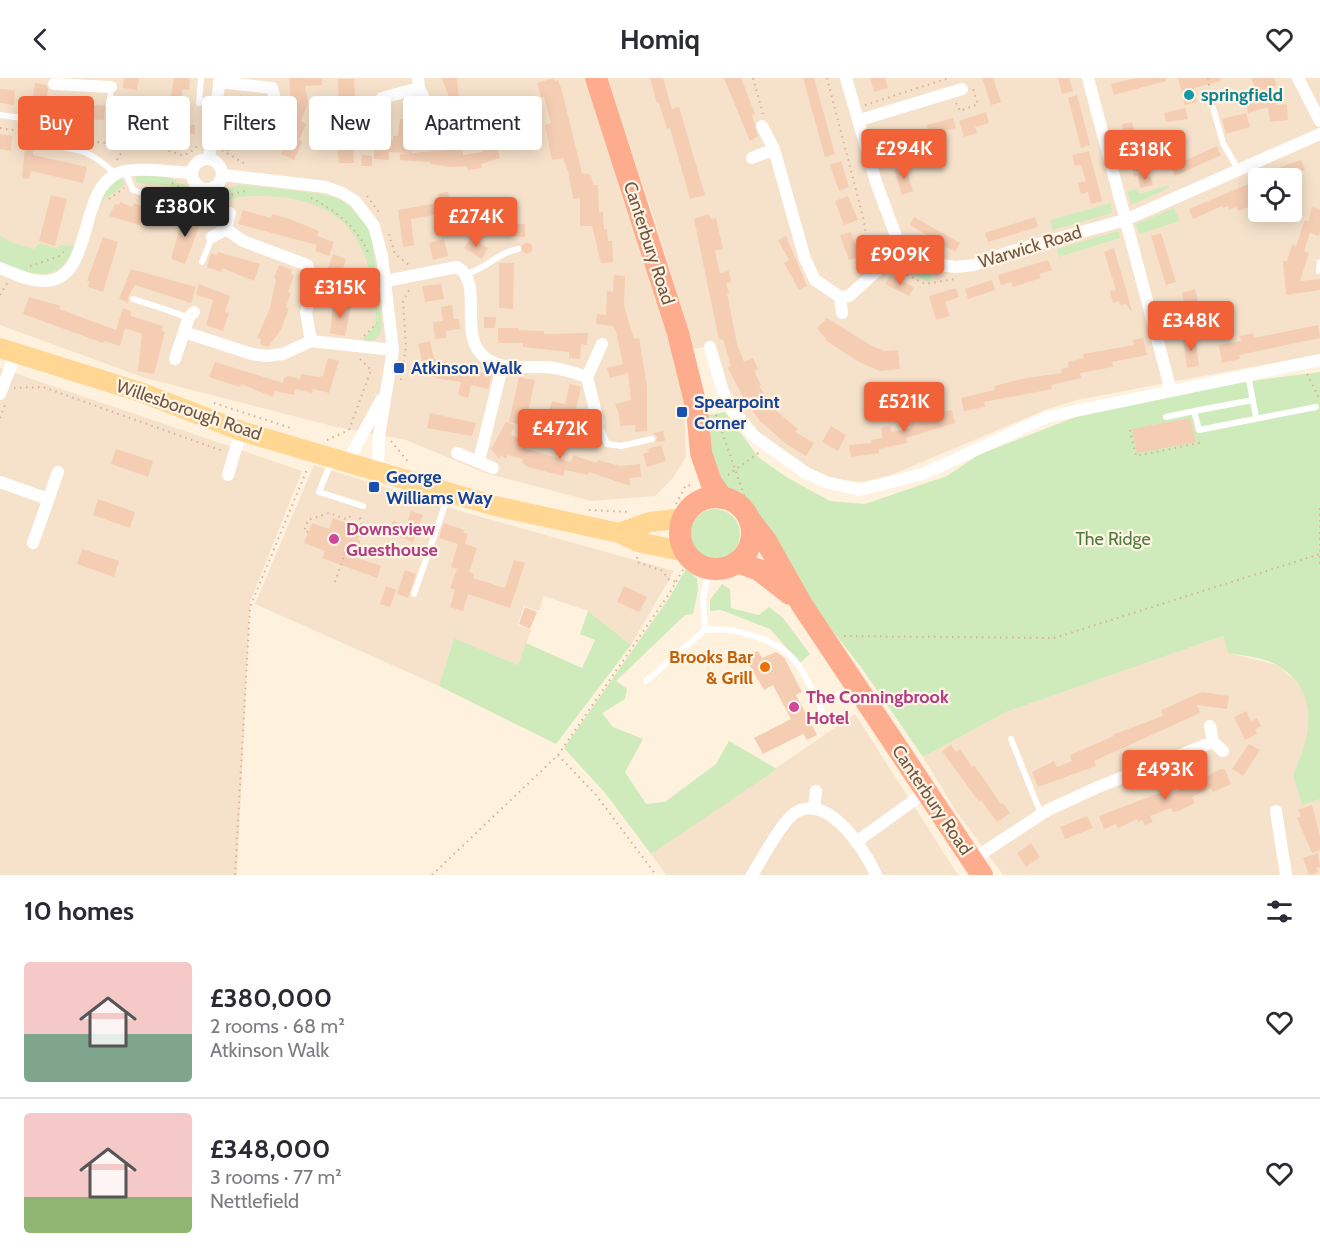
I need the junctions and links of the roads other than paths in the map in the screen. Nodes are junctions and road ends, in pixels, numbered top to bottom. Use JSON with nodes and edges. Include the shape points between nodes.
{"nodes":[{"id":1,"x":201,"y":78,"type":"edge"},
{"id":2,"x":596,"y":78,"type":"edge"},
{"id":3,"x":846,"y":78,"type":"edge"},
{"id":4,"x":1088,"y":78,"type":"edge"},
{"id":5,"x":1298,"y":78,"type":"edge"},
{"id":6,"x":220,"y":80,"type":"edge"},
{"id":7,"x":78,"y":82,"type":"edge"},
{"id":8,"x":274,"y":83,"type":"edge"},
{"id":9,"x":418,"y":83,"type":"edge"},
{"id":10,"x":54,"y":84,"type":"dead end"},
{"id":11,"x":111,"y":87,"type":"joint"},
{"id":12,"x":962,"y":88,"type":"dead end"},
{"id":13,"x":110,"y":96,"type":"edge"},
{"id":14,"x":387,"y":96,"type":"edge"},
{"id":15,"x":199,"y":103,"type":"dead end"},
{"id":16,"x":1213,"y":108,"type":"road end"},
{"id":17,"x":858,"y":114,"type":"junction"},
{"id":18,"x":0,"y":115,"type":"edge"},
{"id":19,"x":18,"y":117,"type":"edge"},
{"id":20,"x":1320,"y":122,"type":"edge"},
{"id":21,"x":762,"y":126,"type":"road end"},
{"id":22,"x":1320,"y":134,"type":"edge"},
{"id":23,"x":774,"y":149,"type":"junction"},
{"id":24,"x":78,"y":150,"type":"edge"},
{"id":25,"x":210,"y":153,"type":"junction"},
{"id":26,"x":752,"y":158,"type":"dead end"},
{"id":27,"x":1238,"y":169,"type":"junction"},
{"id":28,"x":116,"y":170,"type":"junction"},
{"id":29,"x":192,"y":173,"type":"junction"},
{"id":30,"x":223,"y":175,"type":"junction"},
{"id":31,"x":149,"y":195,"type":"dead end"},
{"id":32,"x":230,"y":213,"type":"dead end"},
{"id":33,"x":1125,"y":220,"type":"junction"},
{"id":34,"x":226,"y":230,"type":"junction"},
{"id":35,"x":212,"y":237,"type":"joint"},
{"id":36,"x":904,"y":246,"type":"junction"},
{"id":37,"x":518,"y":249,"type":"dead end"},
{"id":38,"x":202,"y":262,"type":"dead end"},
{"id":39,"x":1320,"y":262,"type":"edge"},
{"id":40,"x":0,"y":268,"type":"edge"},
{"id":41,"x":1319,"y":272,"type":"edge"},
{"id":42,"x":466,"y":274,"type":"junction"},
{"id":43,"x":386,"y":280,"type":"junction"},
{"id":44,"x":840,"y":297,"type":"junction"},
{"id":45,"x":133,"y":300,"type":"dead end"},
{"id":46,"x":842,"y":313,"type":"dead end"},
{"id":47,"x":191,"y":315,"type":"joint"},
{"id":48,"x":184,"y":332,"type":"junction"},
{"id":49,"x":311,"y":341,"type":"junction"},
{"id":50,"x":602,"y":344,"type":"dead end"},
{"id":51,"x":710,"y":347,"type":"dead end"},
{"id":52,"x":8,"y":350,"type":"edge"},
{"id":53,"x":393,"y":350,"type":"junction"},
{"id":54,"x":175,"y":359,"type":"dead end"},
{"id":55,"x":1320,"y":360,"type":"edge"},
{"id":56,"x":502,"y":366,"type":"junction"},
{"id":57,"x":1248,"y":375,"type":"junction"},
{"id":58,"x":587,"y":377,"type":"junction"},
{"id":59,"x":2,"y":390,"type":"edge"},
{"id":60,"x":1171,"y":391,"type":"junction"},
{"id":61,"x":384,"y":396,"type":"junction"},
{"id":62,"x":1253,"y":400,"type":"junction"},
{"id":63,"x":726,"y":402,"type":"junction"},
{"id":64,"x":1318,"y":404,"type":"edge"},
{"id":65,"x":704,"y":407,"type":"junction"},
{"id":66,"x":1194,"y":411,"type":"junction"},
{"id":67,"x":1166,"y":417,"type":"dead end"},
{"id":68,"x":1256,"y":417,"type":"junction"},
{"id":69,"x":598,"y":422,"type":"joint"},
{"id":70,"x":241,"y":430,"type":"junction"},
{"id":71,"x":652,"y":439,"type":"dead end"},
{"id":72,"x":330,"y":452,"type":"junction"},
{"id":73,"x":457,"y":453,"type":"dead end"},
{"id":74,"x":479,"y":460,"type":"junction"},
{"id":75,"x":493,"y":468,"type":"dead end"},
{"id":76,"x":378,"y":470,"type":"junction"},
{"id":77,"x":58,"y":472,"type":"dead end"},
{"id":78,"x":228,"y":475,"type":"dead end"},
{"id":79,"x":0,"y":482,"type":"edge"},
{"id":80,"x":449,"y":492,"type":"junction"},
{"id":81,"x":48,"y":499,"type":"junction"},
{"id":82,"x":696,"y":500,"type":"junction"},
{"id":83,"x":358,"y":505,"type":"road end"},
{"id":84,"x":750,"y":520,"type":"junction"},
{"id":85,"x":619,"y":533,"type":"junction"},
{"id":86,"x":33,"y":543,"type":"dead end"},
{"id":87,"x":695,"y":559,"type":"junction"},
{"id":88,"x":737,"y":562,"type":"junction"},
{"id":89,"x":414,"y":594,"type":"dead end"},
{"id":90,"x":802,"y":605,"type":"junction"},
{"id":91,"x":705,"y":630,"type":"junction"},
{"id":92,"x":646,"y":681,"type":"dead end"},
{"id":93,"x":856,"y":686,"type":"junction"},
{"id":94,"x":819,"y":705,"type":"junction"},
{"id":95,"x":826,"y":721,"type":"dead end"},
{"id":96,"x":1210,"y":726,"type":"dead end"},
{"id":97,"x":1011,"y":739,"type":"dead end"},
{"id":98,"x":1213,"y":742,"type":"junction"},
{"id":99,"x":1223,"y":751,"type":"dead end"},
{"id":100,"x":816,"y":791,"type":"dead end"},
{"id":101,"x":927,"y":791,"type":"junction"},
{"id":102,"x":814,"y":809,"type":"junction"},
{"id":103,"x":1276,"y":811,"type":"dead end"},
{"id":104,"x":1041,"y":814,"type":"junction"},
{"id":105,"x":856,"y":842,"type":"junction"},
{"id":106,"x":977,"y":867,"type":"edge"},
{"id":107,"x":752,"y":875,"type":"edge"},
{"id":108,"x":876,"y":875,"type":"edge"},
{"id":109,"x":1286,"y":875,"type":"edge"}],
"edges":[{"from":1,"to":15,"type":"lane"},
{"from":2,"to":65,"type":"highway","name":"Canterbury Road"},
{"from":3,"to":17,"type":"street"},
{"from":4,"to":33,"type":"street"},
{"from":5,"to":20,"type":"street"},
{"from":6,"to":8,"type":"street","via":[[249,86]]},
{"from":6,"to":25,"type":"street"},
{"from":7,"to":10,"type":"street"},
{"from":7,"to":11,"type":"street"},
{"from":9,"to":14,"type":"street"},
{"from":11,"to":13,"type":"lane"},
{"from":12,"to":17,"type":"street"},
{"from":16,"to":27,"type":"lane","via":[[1223,143]]},
{"from":17,"to":36,"type":"street","via":[[890,223]]},
{"from":18,"to":19,"type":"lane"},
{"from":21,"to":23,"type":"street"},
{"from":22,"to":27,"type":"street","name":"Warwick Road"},
{"from":23,"to":26,"type":"street"},
{"from":23,"to":44,"type":"street","via":[[805,259],[815,280]]},
{"from":24,"to":28,"type":"lane"},
{"from":25,"to":29,"type":"street"},
{"from":25,"to":30,"type":"street"},
{"from":27,"to":33,"type":"street","name":"Warwick Road"},
{"from":28,"to":29,"type":"street"},
{"from":28,"to":31,"type":"lane","via":[[131,183],[132,190]]},
{"from":28,"to":40,"type":"street","via":[[98,190],[73,264],[66,272],[45,281]]},
{"from":29,"to":30,"type":"street","via":[[195,183],[206,189],[217,186]]},
{"from":30,"to":43,"type":"street","via":[[326,187],[355,201],[374,226]]},
{"from":32,"to":34,"type":"street"},
{"from":33,"to":36,"type":"street","name":"Warwick Road","via":[[974,265],[935,264]]},
{"from":33,"to":60,"type":"street"},
{"from":34,"to":35,"type":"street"},
{"from":34,"to":49,"type":"street","via":[[243,241],[307,265],[313,283],[306,312]]},
{"from":35,"to":38,"type":"lane"},
{"from":36,"to":44,"type":"street","via":[[849,296]]},
{"from":37,"to":42,"type":"lane","via":[[501,252],[486,268]]},
{"from":39,"to":41,"type":"lane"},
{"from":42,"to":43,"type":"street","via":[[457,267]]},
{"from":42,"to":56,"type":"street","via":[[476,347],[487,359]]},
{"from":43,"to":53,"type":"street"},
{"from":44,"to":46,"type":"street"},
{"from":45,"to":47,"type":"lane","via":[[167,312]]},
{"from":47,"to":48,"type":"street"},
{"from":48,"to":49,"type":"street","via":[[266,356],[283,354]]},
{"from":48,"to":54,"type":"street"},
{"from":49,"to":53,"type":"street"},
{"from":50,"to":58,"type":"street"},
{"from":51,"to":63,"type":"street"},
{"from":52,"to":59,"type":"street"},
{"from":52,"to":70,"type":"main road","name":"Willesborough Road","via":[[140,392]]},
{"from":53,"to":61,"type":"street"},
{"from":55,"to":57,"type":"street"},
{"from":56,"to":58,"type":"street","via":[[565,369]]},
{"from":56,"to":74,"type":"street"},
{"from":57,"to":60,"type":"street"},
{"from":57,"to":62,"type":"lane"},
{"from":58,"to":69,"type":"street"},
{"from":60,"to":63,"type":"street","via":[[1047,417],[923,474],[859,490],[806,474],[766,447]]},
{"from":61,"to":72,"type":"street","via":[[363,435]]},
{"from":61,"to":76,"type":"street"},
{"from":62,"to":66,"type":"lane"},
{"from":62,"to":68,"type":"lane"},
{"from":63,"to":65,"type":"street"},
{"from":64,"to":68,"type":"lane"},
{"from":65,"to":82,"type":"highway","name":"Canterbury Road"},
{"from":66,"to":67,"type":"lane"},
{"from":66,"to":68,"type":"lane","via":[[1199,430]]},
{"from":69,"to":71,"type":"lane","via":[[607,444],[616,447]]},
{"from":70,"to":72,"type":"main road","name":"Willesborough Road"},
{"from":70,"to":78,"type":"street"},
{"from":72,"to":76,"type":"main road","name":"Willesborough Road"},
{"from":72,"to":83,"type":"lane","via":[[319,492]]},
{"from":73,"to":74,"type":"street"},
{"from":74,"to":75,"type":"street"},
{"from":76,"to":80,"type":"main road","name":"Willesborough Road"},
{"from":77,"to":81,"type":"street"},
{"from":79,"to":81,"type":"street"},
{"from":80,"to":85,"type":"main road","name":"Willesborough Road"},
{"from":80,"to":89,"type":"lane"},
{"from":81,"to":86,"type":"street"},
{"from":82,"to":84,"type":"highway","via":[[734,502]]},
{"from":82,"to":85,"type":"main road"},
{"from":82,"to":87,"type":"highway","via":[[681,529]]},
{"from":84,"to":88,"type":"highway","via":[[751,544]]},
{"from":84,"to":90,"type":"highway","name":"Canterbury Road"},
{"from":85,"to":87,"type":"main road","name":"Willesborough Road"},
{"from":87,"to":88,"type":"highway","via":[[728,567]]},
{"from":87,"to":91,"type":"lane"},
{"from":88,"to":90,"type":"highway","name":"Canterbury Road","via":[[759,570]]},
{"from":90,"to":93,"type":"highway","name":"Canterbury Road"},
{"from":91,"to":92,"type":"lane"},
{"from":91,"to":94,"type":"lane","via":[[732,630],[788,654],[798,664]]},
{"from":93,"to":94,"type":"lane"},
{"from":93,"to":101,"type":"highway","name":"Canterbury Road"},
{"from":94,"to":95,"type":"lane"},
{"from":96,"to":98,"type":"street"},
{"from":97,"to":104,"type":"lane"},
{"from":98,"to":99,"type":"street"},
{"from":98,"to":104,"type":"street"},
{"from":100,"to":102,"type":"street"},
{"from":101,"to":105,"type":"street"},
{"from":101,"to":106,"type":"highway","name":"Canterbury Road"},
{"from":102,"to":105,"type":"street","via":[[836,818]]},
{"from":102,"to":107,"type":"street","via":[[802,809],[791,816]]},
{"from":103,"to":109,"type":"street"},
{"from":104,"to":106,"type":"street"},
{"from":105,"to":108,"type":"street"}]}
